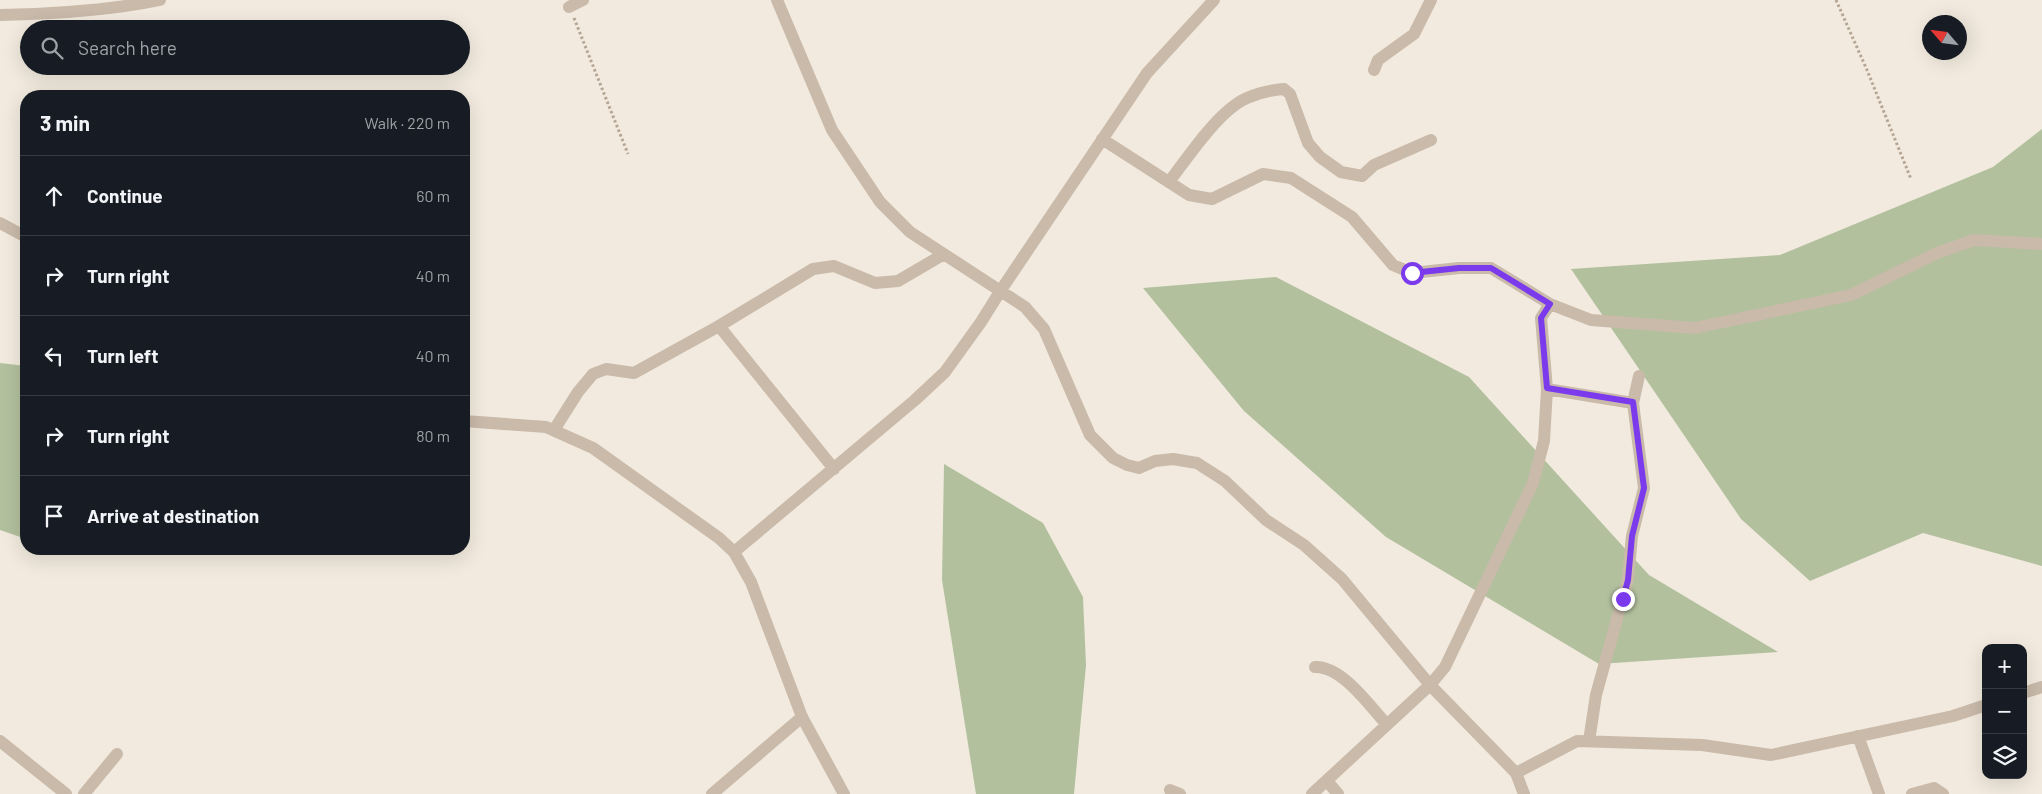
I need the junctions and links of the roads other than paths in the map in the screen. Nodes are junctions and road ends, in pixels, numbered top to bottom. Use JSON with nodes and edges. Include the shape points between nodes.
{"nodes":[{"id":1,"x":160,"y":0,"type":"edge"},
{"id":2,"x":583,"y":0,"type":"edge"},
{"id":3,"x":778,"y":0,"type":"edge"},
{"id":4,"x":1214,"y":0,"type":"edge"},
{"id":5,"x":1431,"y":0,"type":"edge"},
{"id":6,"x":570,"y":7,"type":"road end"},
{"id":7,"x":0,"y":16,"type":"edge"},
{"id":8,"x":1374,"y":70,"type":"dead end"},
{"id":9,"x":1102,"y":139,"type":"junction"},
{"id":10,"x":1431,"y":140,"type":"dead end"},
{"id":11,"x":1169,"y":182,"type":"junction"},
{"id":12,"x":0,"y":223,"type":"edge"},
{"id":13,"x":20,"y":234,"type":"edge"},
{"id":14,"x":2042,"y":244,"type":"edge"},
{"id":15,"x":944,"y":254,"type":"junction"},
{"id":16,"x":1001,"y":290,"type":"junction"},
{"id":17,"x":1550,"y":304,"type":"junction"},
{"id":18,"x":719,"y":326,"type":"junction"},
{"id":19,"x":1639,"y":376,"type":"dead end"},
{"id":20,"x":1547,"y":388,"type":"junction"},
{"id":21,"x":1633,"y":402,"type":"junction"},
{"id":22,"x":470,"y":421,"type":"edge"},
{"id":23,"x":554,"y":430,"type":"junction"},
{"id":24,"x":834,"y":468,"type":"junction"},
{"id":25,"x":734,"y":552,"type":"junction"},
{"id":26,"x":1315,"y":667,"type":"dead end"},
{"id":27,"x":1430,"y":685,"type":"junction"},
{"id":28,"x":2042,"y":687,"type":"edge"},
{"id":29,"x":2027,"y":692,"type":"edge"},
{"id":30,"x":1982,"y":706,"type":"edge"},
{"id":31,"x":802,"y":717,"type":"junction"},
{"id":32,"x":1387,"y":725,"type":"junction"},
{"id":33,"x":1858,"y":736,"type":"junction"},
{"id":34,"x":0,"y":741,"type":"edge"},
{"id":35,"x":1589,"y":741,"type":"junction"},
{"id":36,"x":117,"y":754,"type":"dead end"},
{"id":37,"x":1516,"y":773,"type":"junction"},
{"id":38,"x":1327,"y":781,"type":"junction"},
{"id":39,"x":66,"y":794,"type":"edge"},
{"id":40,"x":84,"y":794,"type":"edge"},
{"id":41,"x":712,"y":794,"type":"edge"},
{"id":42,"x":844,"y":794,"type":"edge"},
{"id":43,"x":1312,"y":794,"type":"edge"},
{"id":44,"x":1338,"y":794,"type":"edge"},
{"id":45,"x":1524,"y":794,"type":"edge"},
{"id":46,"x":1879,"y":794,"type":"edge"},
{"id":47,"x":1912,"y":794,"type":"edge"},
{"id":48,"x":1942,"y":794,"type":"edge"}],
"edges":[{"from":1,"to":7,"type":"street","via":[[123,8],[65,14]]},
{"from":2,"to":6,"type":"street"},
{"from":3,"to":15,"type":"street","via":[[832,130],[891,215]]},
{"from":4,"to":9,"type":"street","via":[[1147,73]]},
{"from":5,"to":8,"type":"street","via":[[1414,34],[1378,60]]},
{"from":9,"to":11,"type":"street"},
{"from":9,"to":16,"type":"street"},
{"from":10,"to":11,"type":"street","via":[[1374,165],[1362,176],[1341,172],[1320,157],[1308,143],[1290,94],[1284,89],[1272,90],[1246,98],[1224,113]]},
{"from":11,"to":17,"type":"street","via":[[1189,195],[1212,199],[1263,174],[1291,178],[1352,217],[1393,265],[1412,273],[1491,268]]},
{"from":12,"to":13,"type":"street"},
{"from":14,"to":17,"type":"street","via":[[1974,240],[1938,253],[1851,295],[1695,328],[1591,320]]},
{"from":15,"to":16,"type":"street"},
{"from":15,"to":18,"type":"street","via":[[898,281],[875,283],[834,266],[813,270]]},
{"from":16,"to":24,"type":"street","via":[[945,372]]},
{"from":16,"to":27,"type":"street","via":[[1025,307],[1044,329],[1090,435],[1113,458],[1139,468],[1155,461],[1173,459],[1197,463],[1225,480],[1266,520],[1304,545],[1342,579]]},
{"from":17,"to":20,"type":"street","via":[[1541,318]]},
{"from":18,"to":23,"type":"street","via":[[634,373],[606,369],[593,374]]},
{"from":18,"to":24,"type":"street"},
{"from":19,"to":21,"type":"street"},
{"from":20,"to":21,"type":"street"},
{"from":20,"to":27,"type":"street","via":[[1544,441],[1533,483],[1445,667]]},
{"from":21,"to":35,"type":"street","via":[[1644,488],[1632,536],[1628,580],[1596,695]]},
{"from":22,"to":23,"type":"street"},
{"from":23,"to":25,"type":"street","via":[[593,448]]},
{"from":24,"to":25,"type":"street"},
{"from":25,"to":31,"type":"street","via":[[751,582]]},
{"from":26,"to":32,"type":"street","via":[[1323,667],[1345,680]]},
{"from":27,"to":32,"type":"street"},
{"from":27,"to":37,"type":"street"},
{"from":28,"to":29,"type":"street"},
{"from":30,"to":33,"type":"street","via":[[1953,716]]},
{"from":31,"to":41,"type":"street"},
{"from":31,"to":42,"type":"street"},
{"from":32,"to":38,"type":"street"},
{"from":33,"to":35,"type":"street","via":[[1771,756],[1702,745]]},
{"from":33,"to":46,"type":"street"},
{"from":34,"to":39,"type":"street"},
{"from":35,"to":37,"type":"street","via":[[1577,741]]},
{"from":36,"to":40,"type":"street"},
{"from":37,"to":45,"type":"street"},
{"from":38,"to":43,"type":"street"},
{"from":38,"to":44,"type":"street"},
{"from":47,"to":48,"type":"street","via":[[1934,788]]}]}
